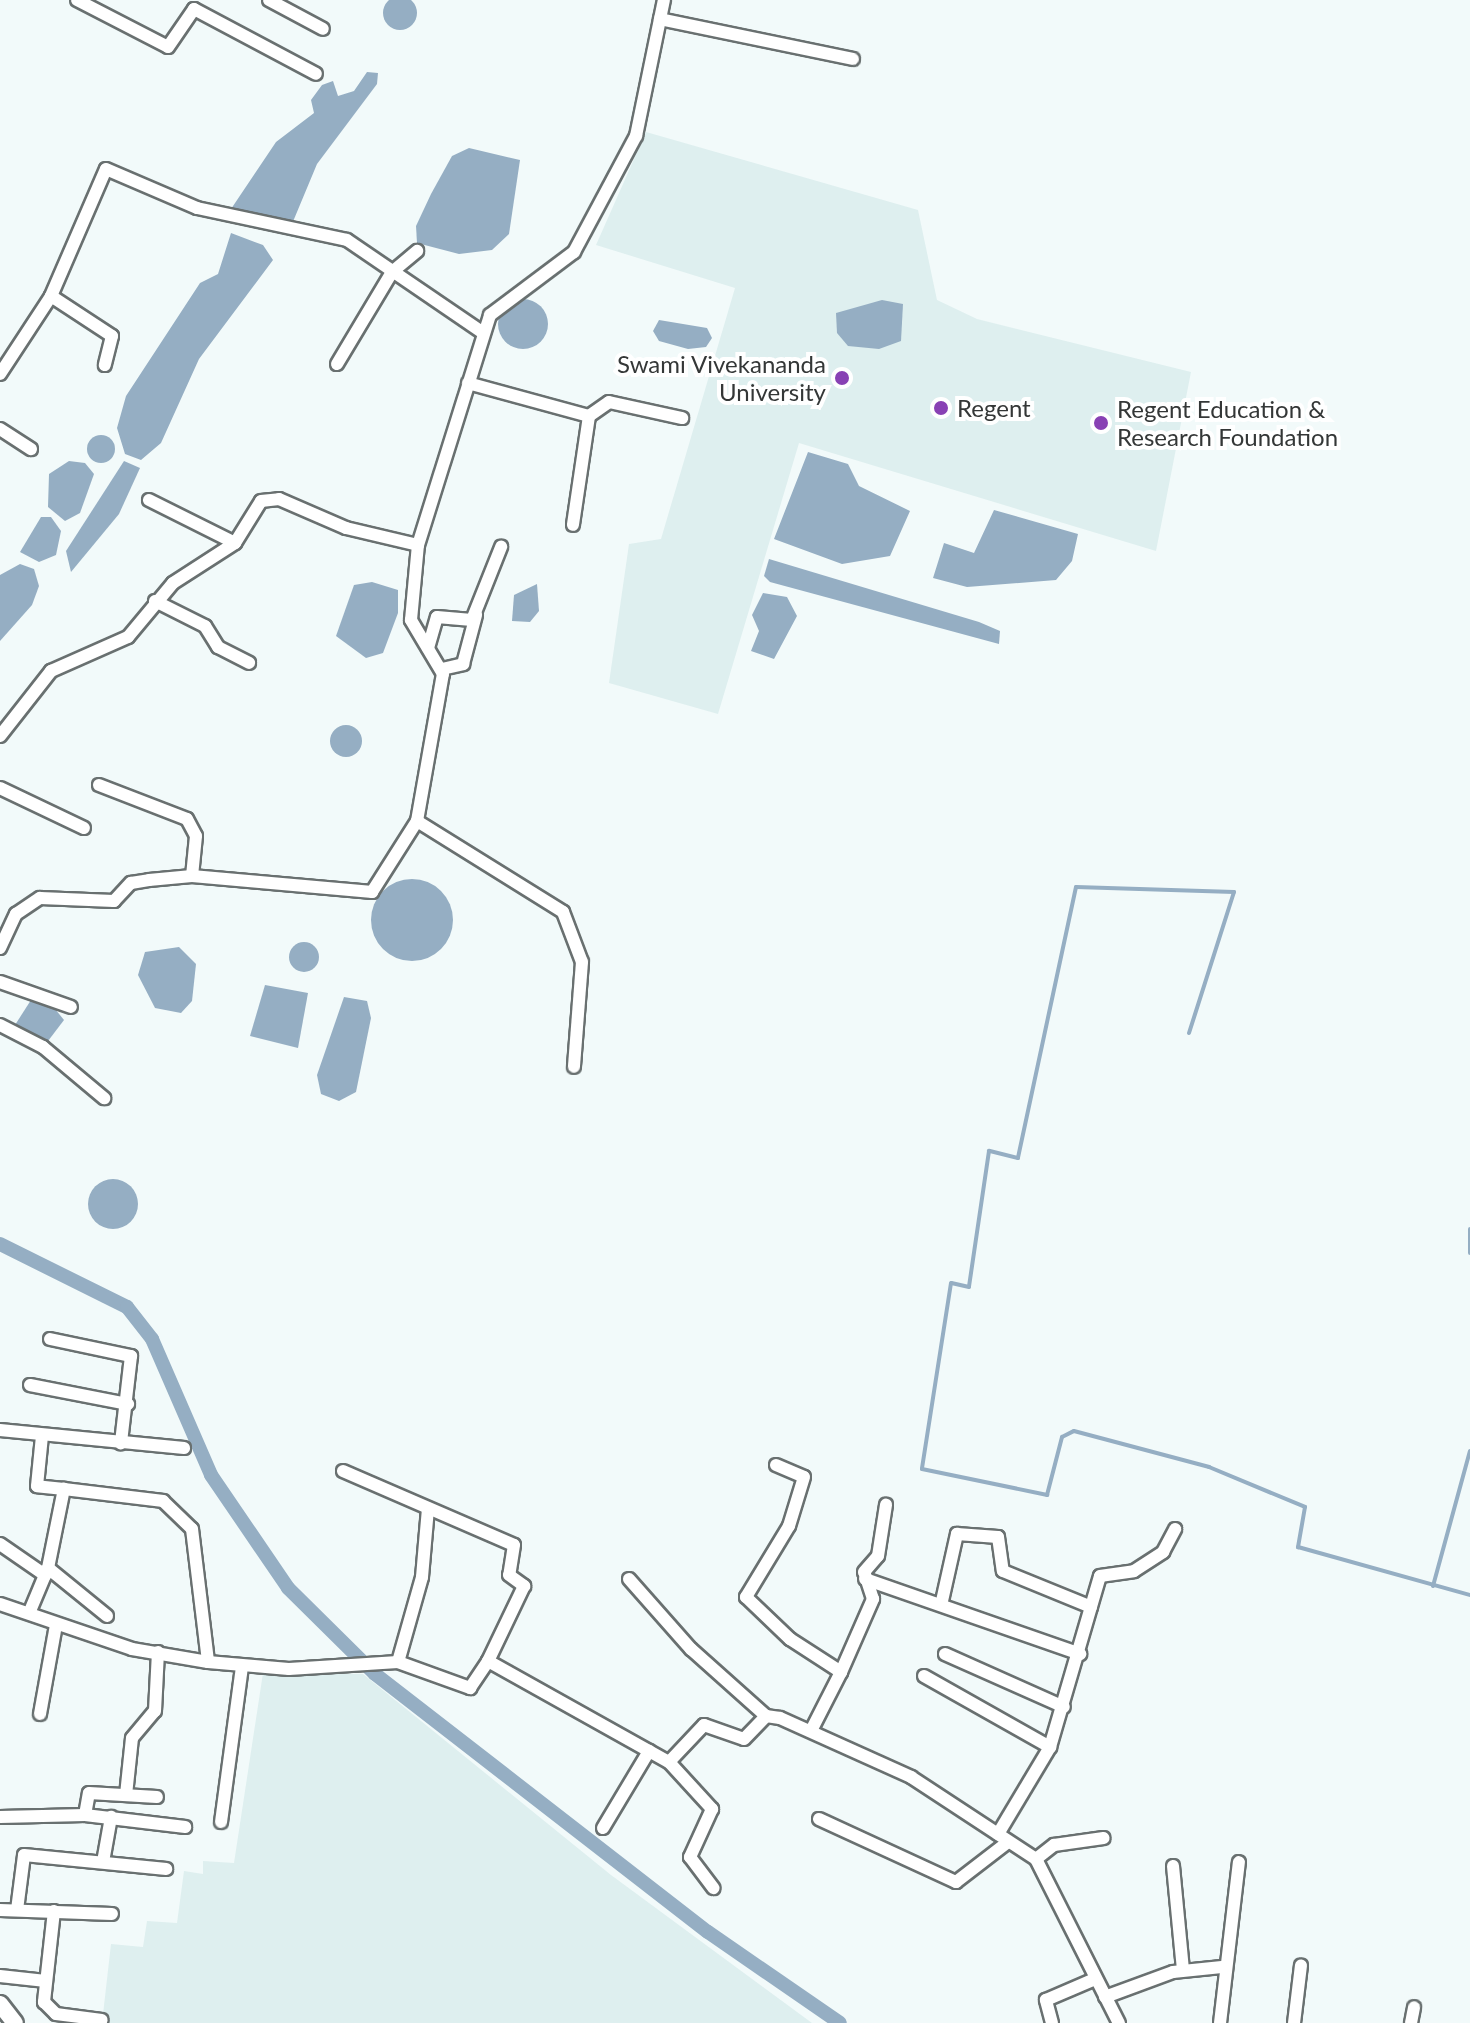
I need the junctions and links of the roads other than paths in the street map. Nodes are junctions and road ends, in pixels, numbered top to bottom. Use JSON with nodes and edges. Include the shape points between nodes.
{"nodes":[{"id":1,"x":77,"y":0,"type":"edge"},
{"id":2,"x":269,"y":0,"type":"edge"},
{"id":3,"x":664,"y":0,"type":"edge"},
{"id":4,"x":196,"y":4,"type":"edge"},
{"id":5,"x":660,"y":19,"type":"junction"},
{"id":6,"x":323,"y":29,"type":"dead end"},
{"id":7,"x":853,"y":59,"type":"dead end"},
{"id":8,"x":316,"y":74,"type":"dead end"},
{"id":9,"x":417,"y":251,"type":"dead end"},
{"id":10,"x":392,"y":272,"type":"junction"},
{"id":11,"x":51,"y":296,"type":"junction"},
{"id":12,"x":482,"y":332,"type":"junction"},
{"id":13,"x":337,"y":364,"type":"dead end"},
{"id":14,"x":105,"y":365,"type":"dead end"},
{"id":15,"x":1,"y":371,"type":"edge"},
{"id":16,"x":468,"y":383,"type":"junction"},
{"id":17,"x":589,"y":416,"type":"junction"},
{"id":18,"x":682,"y":418,"type":"dead end"},
{"id":19,"x":0,"y":429,"type":"edge"},
{"id":20,"x":31,"y":449,"type":"dead end"},
{"id":21,"x":149,"y":500,"type":"dead end"},
{"id":22,"x":573,"y":525,"type":"dead end"},
{"id":23,"x":235,"y":543,"type":"junction"},
{"id":24,"x":418,"y":545,"type":"junction"},
{"id":25,"x":501,"y":547,"type":"dead end"},
{"id":26,"x":155,"y":601,"type":"junction"},
{"id":27,"x":476,"y":615,"type":"junction"},
{"id":28,"x":428,"y":648,"type":"junction"},
{"id":29,"x":249,"y":663,"type":"dead end"},
{"id":30,"x":442,"y":669,"type":"junction"},
{"id":31,"x":0,"y":736,"type":"edge"},
{"id":32,"x":99,"y":785,"type":"dead end"},
{"id":33,"x":0,"y":788,"type":"edge"},
{"id":34,"x":417,"y":821,"type":"junction"},
{"id":35,"x":84,"y":828,"type":"dead end"},
{"id":36,"x":192,"y":876,"type":"junction"},
{"id":37,"x":0,"y":948,"type":"edge"},
{"id":38,"x":0,"y":982,"type":"edge"},
{"id":39,"x":71,"y":1007,"type":"dead end"},
{"id":40,"x":0,"y":1025,"type":"edge"},
{"id":41,"x":574,"y":1067,"type":"dead end"},
{"id":42,"x":104,"y":1098,"type":"dead end"},
{"id":43,"x":50,"y":1339,"type":"dead end"},
{"id":44,"x":30,"y":1385,"type":"dead end"},
{"id":45,"x":128,"y":1404,"type":"junction"},
{"id":46,"x":0,"y":1430,"type":"edge"},
{"id":47,"x":42,"y":1436,"type":"junction"},
{"id":48,"x":121,"y":1443,"type":"junction"},
{"id":49,"x":184,"y":1448,"type":"dead end"},
{"id":50,"x":776,"y":1465,"type":"dead end"},
{"id":51,"x":343,"y":1471,"type":"dead end"},
{"id":52,"x":64,"y":1489,"type":"junction"},
{"id":53,"x":886,"y":1505,"type":"dead end"},
{"id":54,"x":428,"y":1508,"type":"junction"},
{"id":55,"x":1175,"y":1529,"type":"dead end"},
{"id":56,"x":0,"y":1544,"type":"edge"},
{"id":57,"x":47,"y":1572,"type":"junction"},
{"id":58,"x":629,"y":1579,"type":"dead end"},
{"id":59,"x":865,"y":1579,"type":"junction"},
{"id":60,"x":942,"y":1601,"type":"junction"},
{"id":61,"x":0,"y":1604,"type":"edge"},
{"id":62,"x":1091,"y":1607,"type":"junction"},
{"id":63,"x":30,"y":1611,"type":"junction"},
{"id":64,"x":107,"y":1616,"type":"dead end"},
{"id":65,"x":56,"y":1625,"type":"junction"},
{"id":66,"x":158,"y":1652,"type":"junction"},
{"id":67,"x":945,"y":1654,"type":"dead end"},
{"id":68,"x":1080,"y":1654,"type":"junction"},
{"id":69,"x":488,"y":1661,"type":"junction"},
{"id":70,"x":208,"y":1662,"type":"junction"},
{"id":71,"x":398,"y":1662,"type":"junction"},
{"id":72,"x":242,"y":1666,"type":"junction"},
{"id":73,"x":841,"y":1672,"type":"junction"},
{"id":74,"x":924,"y":1676,"type":"dead end"},
{"id":75,"x":1064,"y":1707,"type":"junction"},
{"id":76,"x":40,"y":1714,"type":"dead end"},
{"id":77,"x":766,"y":1716,"type":"junction"},
{"id":78,"x":811,"y":1731,"type":"junction"},
{"id":79,"x":1050,"y":1747,"type":"junction"},
{"id":80,"x":649,"y":1751,"type":"junction"},
{"id":81,"x":669,"y":1762,"type":"junction"},
{"id":82,"x":126,"y":1795,"type":"junction"},
{"id":83,"x":157,"y":1797,"type":"dead end"},
{"id":84,"x":85,"y":1815,"type":"junction"},
{"id":85,"x":0,"y":1817,"type":"edge"},
{"id":86,"x":111,"y":1817,"type":"junction"},
{"id":87,"x":819,"y":1819,"type":"dead end"},
{"id":88,"x":221,"y":1822,"type":"dead end"},
{"id":89,"x":185,"y":1827,"type":"dead end"},
{"id":90,"x":603,"y":1828,"type":"dead end"},
{"id":91,"x":1003,"y":1838,"type":"junction"},
{"id":92,"x":1104,"y":1838,"type":"dead end"},
{"id":93,"x":1036,"y":1859,"type":"junction"},
{"id":94,"x":103,"y":1862,"type":"junction"},
{"id":95,"x":1239,"y":1862,"type":"dead end"},
{"id":96,"x":1173,"y":1866,"type":"dead end"},
{"id":97,"x":166,"y":1869,"type":"dead end"},
{"id":98,"x":713,"y":1888,"type":"dead end"},
{"id":99,"x":0,"y":1910,"type":"edge"},
{"id":100,"x":17,"y":1910,"type":"junction"},
{"id":101,"x":54,"y":1911,"type":"junction"},
{"id":102,"x":112,"y":1914,"type":"dead end"},
{"id":103,"x":1301,"y":1965,"type":"dead end"},
{"id":104,"x":1222,"y":1967,"type":"junction"},
{"id":105,"x":1183,"y":1970,"type":"junction"},
{"id":106,"x":0,"y":1976,"type":"edge"},
{"id":107,"x":1095,"y":1979,"type":"junction"},
{"id":108,"x":46,"y":1981,"type":"junction"},
{"id":109,"x":1105,"y":1997,"type":"junction"},
{"id":110,"x":0,"y":2004,"type":"edge"},
{"id":111,"x":1414,"y":2007,"type":"dead end"},
{"id":112,"x":102,"y":2020,"type":"dead end"},
{"id":113,"x":15,"y":2023,"type":"edge"},
{"id":114,"x":1052,"y":2023,"type":"edge"},
{"id":115,"x":1119,"y":2023,"type":"edge"},
{"id":116,"x":1220,"y":2023,"type":"edge"},
{"id":117,"x":1294,"y":2023,"type":"edge"},
{"id":118,"x":1411,"y":2023,"type":"edge"}],
"edges":[{"from":1,"to":4,"type":"street","via":[[168,47]]},
{"from":2,"to":6,"type":"street"},
{"from":3,"to":5,"type":"street"},
{"from":4,"to":8,"type":"street"},
{"from":5,"to":7,"type":"street"},
{"from":5,"to":12,"type":"street","via":[[636,136],[592,225],[566,260],[500,304]]},
{"from":9,"to":10,"type":"street"},
{"from":10,"to":11,"type":"street","via":[[347,240],[197,208],[106,169]]},
{"from":10,"to":12,"type":"street"},
{"from":10,"to":13,"type":"street"},
{"from":11,"to":14,"type":"street","via":[[112,336]]},
{"from":11,"to":15,"type":"street"},
{"from":12,"to":16,"type":"street"},
{"from":16,"to":17,"type":"street"},
{"from":16,"to":24,"type":"street"},
{"from":17,"to":18,"type":"street","via":[[609,402]]},
{"from":17,"to":22,"type":"street"},
{"from":19,"to":20,"type":"street"},
{"from":21,"to":23,"type":"street"},
{"from":23,"to":24,"type":"street","via":[[256,506],[269,499]]},
{"from":23,"to":26,"type":"street"},
{"from":24,"to":28,"type":"street","via":[[409,605]]},
{"from":25,"to":27,"type":"street"},
{"from":26,"to":29,"type":"street","via":[[205,626],[218,647]]},
{"from":26,"to":31,"type":"street","via":[[128,637],[51,671]]},
{"from":27,"to":28,"type":"street","via":[[466,622],[437,617]]},
{"from":27,"to":30,"type":"street","via":[[463,664]]},
{"from":28,"to":30,"type":"street"},
{"from":30,"to":34,"type":"street"},
{"from":32,"to":36,"type":"street","via":[[187,819],[196,836]]},
{"from":33,"to":35,"type":"street"},
{"from":34,"to":36,"type":"street","via":[[372,892]]},
{"from":34,"to":41,"type":"street","via":[[563,912],[582,962]]},
{"from":36,"to":37,"type":"street","via":[[131,883],[114,901],[40,898],[16,914]]},
{"from":38,"to":39,"type":"street"},
{"from":40,"to":42,"type":"street","via":[[43,1047]]},
{"from":43,"to":45,"type":"street","via":[[131,1356]]},
{"from":44,"to":45,"type":"street"},
{"from":45,"to":48,"type":"street"},
{"from":46,"to":47,"type":"street"},
{"from":47,"to":48,"type":"street"},
{"from":47,"to":52,"type":"street","via":[[37,1486]]},
{"from":48,"to":49,"type":"street"},
{"from":50,"to":73,"type":"street","via":[[804,1477],[789,1526],[747,1600]]},
{"from":51,"to":54,"type":"street"},
{"from":52,"to":57,"type":"street"},
{"from":52,"to":70,"type":"street","via":[[163,1501],[192,1529]]},
{"from":53,"to":59,"type":"street","via":[[878,1556]]},
{"from":54,"to":69,"type":"street","via":[[516,1547],[509,1575],[524,1586]]},
{"from":54,"to":71,"type":"street","via":[[422,1577]]},
{"from":55,"to":62,"type":"street","via":[[1163,1552],[1134,1571],[1102,1573]]},
{"from":56,"to":57,"type":"street"},
{"from":57,"to":63,"type":"street"},
{"from":57,"to":64,"type":"street"},
{"from":58,"to":77,"type":"street","via":[[691,1649]]},
{"from":59,"to":60,"type":"street"},
{"from":59,"to":73,"type":"street","via":[[873,1599]]},
{"from":60,"to":62,"type":"street","via":[[957,1534],[998,1537],[1003,1571]]},
{"from":60,"to":68,"type":"street"},
{"from":61,"to":63,"type":"street"},
{"from":62,"to":68,"type":"street"},
{"from":63,"to":65,"type":"street"},
{"from":65,"to":66,"type":"street"},
{"from":65,"to":76,"type":"street"},
{"from":66,"to":70,"type":"street"},
{"from":66,"to":82,"type":"street","via":[[155,1711],[135,1730]]},
{"from":67,"to":75,"type":"street"},
{"from":68,"to":75,"type":"street"},
{"from":69,"to":71,"type":"street","via":[[470,1688]]},
{"from":69,"to":80,"type":"street"},
{"from":70,"to":72,"type":"street"},
{"from":71,"to":72,"type":"street","via":[[363,1669]]},
{"from":72,"to":88,"type":"street"},
{"from":73,"to":78,"type":"street"},
{"from":74,"to":79,"type":"street"},
{"from":75,"to":79,"type":"street"},
{"from":77,"to":78,"type":"street"},
{"from":77,"to":81,"type":"street","via":[[749,1739],[704,1725]]},
{"from":78,"to":91,"type":"street","via":[[911,1777]]},
{"from":79,"to":91,"type":"street"},
{"from":80,"to":81,"type":"street"},
{"from":80,"to":90,"type":"street"},
{"from":81,"to":98,"type":"street","via":[[712,1809],[690,1857]]},
{"from":82,"to":83,"type":"street"},
{"from":82,"to":84,"type":"street","via":[[89,1793]]},
{"from":84,"to":85,"type":"street"},
{"from":84,"to":86,"type":"street"},
{"from":86,"to":89,"type":"street"},
{"from":86,"to":94,"type":"street"},
{"from":87,"to":91,"type":"street","via":[[956,1882]]},
{"from":91,"to":93,"type":"street"},
{"from":92,"to":93,"type":"street","via":[[1054,1845]]},
{"from":93,"to":107,"type":"street"},
{"from":94,"to":97,"type":"street"},
{"from":94,"to":100,"type":"street","via":[[24,1855]]},
{"from":95,"to":104,"type":"street"},
{"from":96,"to":105,"type":"street"},
{"from":99,"to":100,"type":"street"},
{"from":100,"to":101,"type":"street"},
{"from":101,"to":102,"type":"street"},
{"from":101,"to":108,"type":"street"},
{"from":103,"to":117,"type":"street"},
{"from":104,"to":105,"type":"street"},
{"from":104,"to":116,"type":"street"},
{"from":105,"to":109,"type":"street"},
{"from":106,"to":108,"type":"street"},
{"from":107,"to":109,"type":"street"},
{"from":107,"to":114,"type":"street","via":[[1046,2000]]},
{"from":108,"to":112,"type":"street","via":[[48,2008]]},
{"from":109,"to":115,"type":"street"},
{"from":110,"to":113,"type":"street"},
{"from":111,"to":118,"type":"street"}]}
